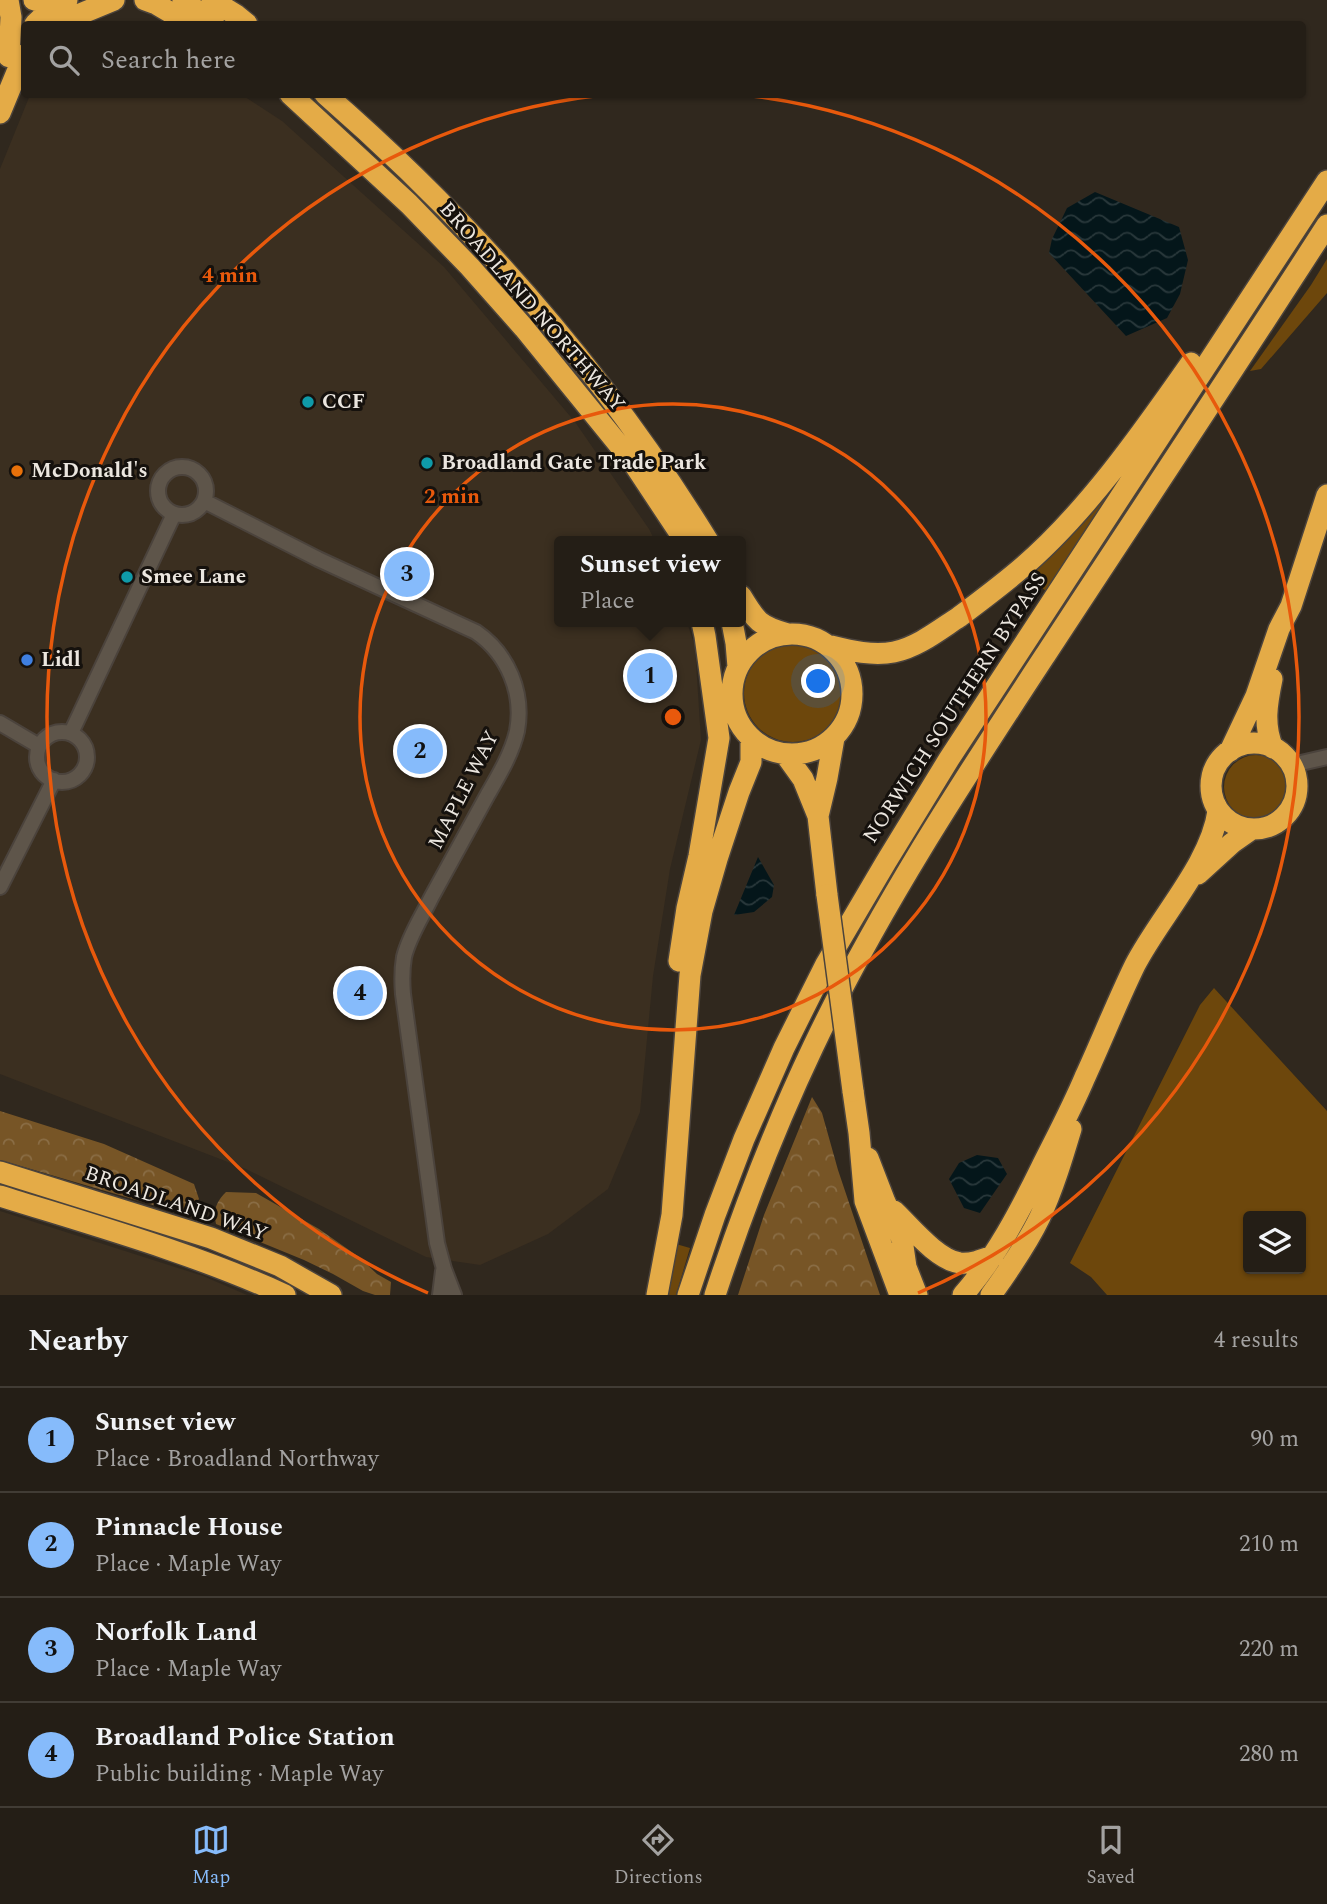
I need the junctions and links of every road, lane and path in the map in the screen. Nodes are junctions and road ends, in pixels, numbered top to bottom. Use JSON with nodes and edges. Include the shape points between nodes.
{"nodes":[{"id":1,"x":8,"y":0,"type":"edge"},
{"id":2,"x":34,"y":0,"type":"edge"},
{"id":3,"x":114,"y":0,"type":"edge"},
{"id":4,"x":145,"y":0,"type":"edge"},
{"id":5,"x":183,"y":0,"type":"edge"},
{"id":6,"x":212,"y":0,"type":"edge"},
{"id":7,"x":220,"y":0,"type":"edge"},
{"id":8,"x":63,"y":1,"type":"edge"},
{"id":9,"x":241,"y":20,"type":"edge"},
{"id":10,"x":39,"y":21,"type":"edge"},
{"id":11,"x":63,"y":21,"type":"edge"},
{"id":12,"x":185,"y":21,"type":"edge"},
{"id":13,"x":210,"y":21,"type":"edge"},
{"id":14,"x":17,"y":56,"type":"edge"},
{"id":15,"x":0,"y":79,"type":"edge"},
{"id":16,"x":293,"y":98,"type":"edge"},
{"id":17,"x":330,"y":98,"type":"edge"},
{"id":18,"x":0,"y":113,"type":"edge"},
{"id":19,"x":1327,"y":181,"type":"edge"},
{"id":20,"x":1327,"y":225,"type":"edge"},
{"id":21,"x":578,"y":396,"type":"junction"},
{"id":22,"x":1327,"y":495,"type":"edge"},
{"id":23,"x":204,"y":501,"type":"junction"},
{"id":24,"x":174,"y":514,"type":"junction"},
{"id":25,"x":666,"y":536,"type":"edge"},
{"id":26,"x":682,"y":536,"type":"edge"},
{"id":27,"x":705,"y":536,"type":"edge"},
{"id":28,"x":746,"y":604,"type":"edge"},
{"id":29,"x":1291,"y":606,"type":"junction"},
{"id":30,"x":703,"y":627,"type":"edge"},
{"id":31,"x":733,"y":627,"type":"edge"},
{"id":32,"x":788,"y":634,"type":"junction"},
{"id":33,"x":831,"y":646,"type":"junction"},
{"id":34,"x":738,"y":667,"type":"junction"},
{"id":35,"x":0,"y":723,"type":"edge"},
{"id":36,"x":71,"y":733,"type":"junction"},
{"id":37,"x":834,"y":738,"type":"junction"},
{"id":38,"x":751,"y":739,"type":"junction"},
{"id":39,"x":39,"y":746,"type":"junction"},
{"id":40,"x":1273,"y":748,"type":"junction"},
{"id":41,"x":1230,"y":751,"type":"junction"},
{"id":42,"x":785,"y":754,"type":"junction"},
{"id":43,"x":1327,"y":757,"type":"edge"},
{"id":44,"x":1294,"y":767,"type":"junction"},
{"id":45,"x":54,"y":780,"type":"junction"},
{"id":46,"x":1218,"y":811,"type":"junction"},
{"id":47,"x":818,"y":816,"type":"junction"},
{"id":48,"x":1252,"y":830,"type":"junction"},
{"id":49,"x":0,"y":887,"type":"edge"},
{"id":50,"x":1184,"y":887,"type":"junction"},
{"id":51,"x":1084,"y":1080,"type":"junction"},
{"id":52,"x":859,"y":1133,"type":"junction"},
{"id":53,"x":677,"y":1154,"type":"junction"},
{"id":54,"x":0,"y":1172,"type":"edge"},
{"id":55,"x":0,"y":1196,"type":"edge"},
{"id":56,"x":885,"y":1202,"type":"junction"},
{"id":57,"x":1040,"y":1216,"type":"junction"},
{"id":58,"x":902,"y":1239,"type":"junction"},
{"id":59,"x":993,"y":1256,"type":"junction"},
{"id":60,"x":444,"y":1269,"type":"junction"},
{"id":61,"x":285,"y":1295,"type":"edge"},
{"id":62,"x":331,"y":1295,"type":"edge"},
{"id":63,"x":440,"y":1295,"type":"edge"},
{"id":64,"x":454,"y":1295,"type":"edge"},
{"id":65,"x":657,"y":1295,"type":"edge"},
{"id":66,"x":688,"y":1295,"type":"edge"},
{"id":67,"x":715,"y":1295,"type":"edge"},
{"id":68,"x":900,"y":1295,"type":"edge"},
{"id":69,"x":917,"y":1295,"type":"edge"},
{"id":70,"x":933,"y":1295,"type":"edge"},
{"id":71,"x":963,"y":1295,"type":"edge"},
{"id":72,"x":979,"y":1295,"type":"edge"},
{"id":73,"x":991,"y":1295,"type":"edge"},
{"id":74,"x":1004,"y":1295,"type":"edge"}],
"edges":[{"from":1,"to":14,"type":"highway"},
{"from":2,"to":8,"type":"highway"},
{"from":3,"to":11,"type":"highway"},
{"from":4,"to":12,"type":"highway"},
{"from":5,"to":13,"type":"highway"},
{"from":6,"to":9,"type":"highway"},
{"from":7,"to":9,"type":"highway"},
{"from":8,"to":10,"type":"highway"},
{"from":14,"to":15,"type":"highway"},
{"from":14,"to":18,"type":"highway"},
{"from":16,"to":21,"type":"highway","name":"BROADLAND NORTHWAY","via":[[410,204],[524,328]]},
{"from":17,"to":27,"type":"highway","name":"BROADLAND NORTHWAY","via":[[440,202],[513,279],[621,414]]},
{"from":19,"to":33,"type":"highway","via":[[1264,259],[1099,487],[1020,570],[942,629],[907,648],[869,653]]},
{"from":19,"to":66,"type":"highway","name":"NORWICH SOUTHERN BYPASS","via":[[949,759],[826,964],[744,1139]]},
{"from":20,"to":67,"type":"highway","via":[[999,726],[866,943],[771,1141]]},
{"from":21,"to":25,"type":"highway"},
{"from":21,"to":26,"type":"highway","name":"BROADLAND NORTHWAY","via":[[632,461]]},
{"from":22,"to":29,"type":"highway"},
{"from":23,"to":24,"type":"street","via":[[192,513]]},
{"from":23,"to":24,"type":"street","via":[[205,486],[198,473],[183,467],[168,471],[159,484],[158,496]]},
{"from":23,"to":60,"type":"street","name":"MAPLE WAY","via":[[476,632],[504,660],[514,682],[519,708],[512,747],[414,933],[402,973],[417,1110]]},
{"from":24,"to":36,"type":"street"},
{"from":28,"to":32,"type":"highway","via":[[769,629]]},
{"from":29,"to":40,"type":"highway","via":[[1268,698],[1266,726]]},
{"from":29,"to":41,"type":"highway"},
{"from":30,"to":53,"type":"highway","via":[[719,738],[687,908],[675,1001]]},
{"from":31,"to":34,"type":"highway"},
{"from":32,"to":33,"type":"highway"},
{"from":32,"to":34,"type":"highway","via":[[750,650]]},
{"from":33,"to":37,"type":"highway","via":[[844,664],[852,695],[844,725]]},
{"from":34,"to":38,"type":"highway","via":[[733,706]]},
{"from":35,"to":39,"type":"street"},
{"from":36,"to":39,"type":"street","via":[[47,736]]},
{"from":36,"to":45,"type":"street","via":[[84,744],[87,761],[79,776]]},
{"from":37,"to":42,"type":"highway","via":[[811,752]]},
{"from":37,"to":47,"type":"highway"},
{"from":38,"to":42,"type":"highway"},
{"from":38,"to":53,"type":"highway","via":[[751,762],[702,911],[690,975]]},
{"from":39,"to":45,"type":"street","via":[[38,765]]},
{"from":40,"to":41,"type":"highway","via":[[1261,744]]},
{"from":40,"to":44,"type":"highway"},
{"from":41,"to":46,"type":"highway","via":[[1212,774],[1210,788]]},
{"from":42,"to":47,"type":"highway","via":[[803,779]]},
{"from":43,"to":44,"type":"street"},
{"from":44,"to":48,"type":"highway","via":[[1296,799],[1288,813]]},
{"from":45,"to":49,"type":"street"},
{"from":46,"to":48,"type":"highway"},
{"from":46,"to":50,"type":"highway","via":[[1205,851]]},
{"from":47,"to":52,"type":"highway","bridge":true},
{"from":48,"to":50,"type":"highway","via":[[1232,842]]},
{"from":50,"to":51,"type":"highway","via":[[1136,962]]},
{"from":51,"to":57,"type":"highway"},
{"from":51,"to":59,"type":"highway"},
{"from":52,"to":56,"type":"highway"},
{"from":52,"to":68,"type":"highway","via":[[865,1201]]},
{"from":53,"to":65,"type":"highway","via":[[672,1215]]},
{"from":54,"to":62,"type":"highway","name":"BROADLAND WAY","via":[[211,1238],[280,1266]]},
{"from":55,"to":61,"type":"highway","via":[[198,1258]]},
{"from":56,"to":58,"type":"highway"},
{"from":56,"to":59,"type":"highway","via":[[951,1261],[976,1263]]},
{"from":57,"to":72,"type":"highway"},
{"from":57,"to":73,"type":"highway"},
{"from":57,"to":74,"type":"highway","via":[[1022,1265]]},
{"from":58,"to":69,"type":"highway"},
{"from":58,"to":70,"type":"highway"},
{"from":59,"to":71,"type":"highway"},
{"from":60,"to":63,"type":"street","name":"MAPLE WAY"},
{"from":60,"to":64,"type":"street","name":"MAPLE WAY"}]}
